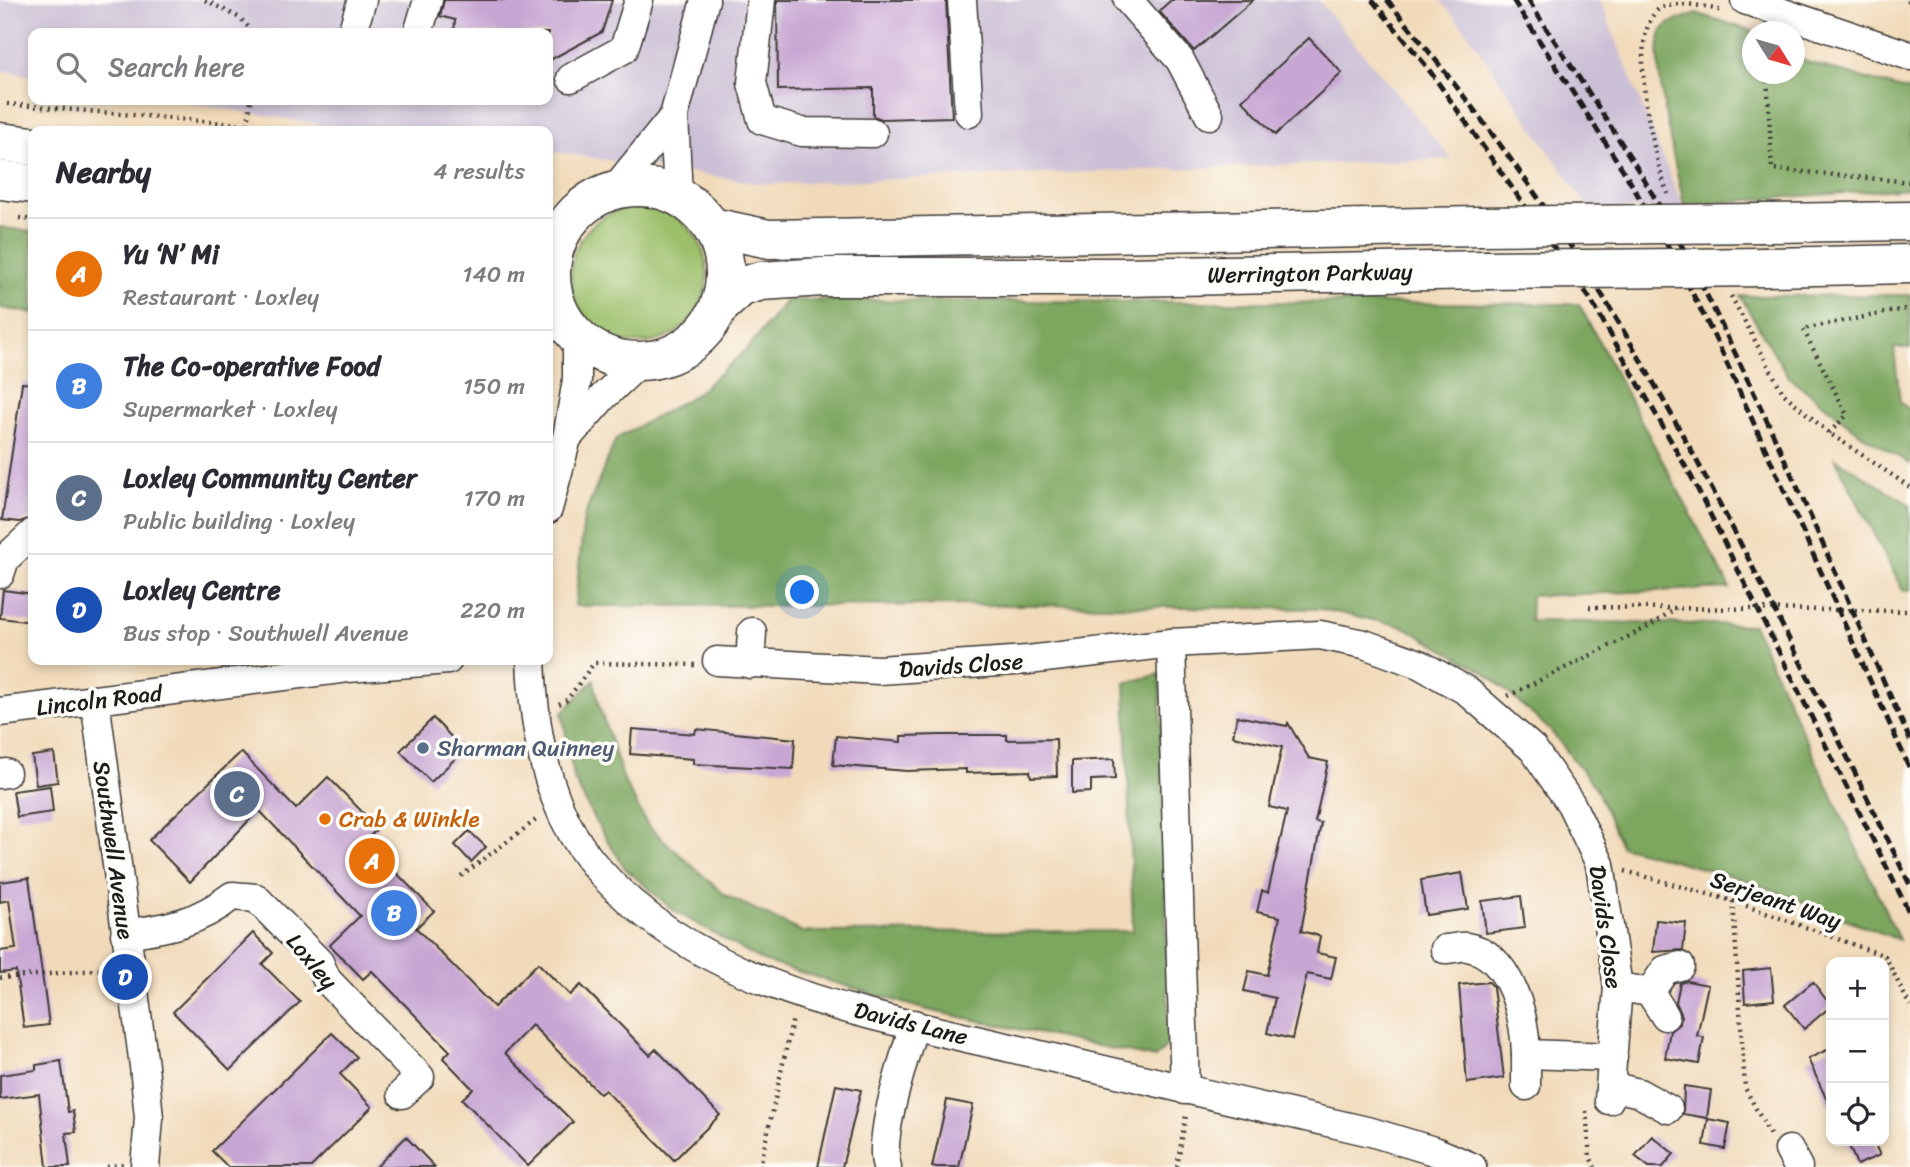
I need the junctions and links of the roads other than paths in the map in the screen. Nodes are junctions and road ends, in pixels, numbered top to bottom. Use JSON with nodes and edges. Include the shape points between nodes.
{"nodes":[{"id":1,"x":362,"y":0,"type":"edge"},
{"id":2,"x":428,"y":0,"type":"edge"},
{"id":3,"x":639,"y":0,"type":"edge"},
{"id":4,"x":705,"y":0,"type":"edge"},
{"id":5,"x":761,"y":0,"type":"edge"},
{"id":6,"x":962,"y":0,"type":"edge"},
{"id":7,"x":1128,"y":0,"type":"edge"},
{"id":8,"x":1745,"y":0,"type":"edge"},
{"id":9,"x":354,"y":28,"type":"edge"},
{"id":10,"x":420,"y":28,"type":"edge"},
{"id":11,"x":1910,"y":56,"type":"edge"},
{"id":12,"x":571,"y":78,"type":"dead end"},
{"id":13,"x":969,"y":113,"type":"dead end"},
{"id":14,"x":1209,"y":115,"type":"dead end"},
{"id":15,"x":674,"y":116,"type":"junction"},
{"id":16,"x":873,"y":133,"type":"dead end"},
{"id":17,"x":0,"y":142,"type":"edge"},
{"id":18,"x":28,"y":145,"type":"edge"},
{"id":19,"x":0,"y":180,"type":"edge"},
{"id":20,"x":612,"y":191,"type":"junction"},
{"id":21,"x":678,"y":196,"type":"junction"},
{"id":22,"x":26,"y":201,"type":"edge"},
{"id":23,"x":563,"y":214,"type":"edge"},
{"id":24,"x":1910,"y":221,"type":"edge"},
{"id":25,"x":712,"y":227,"type":"junction"},
{"id":26,"x":553,"y":262,"type":"edge"},
{"id":27,"x":1910,"y":264,"type":"edge"},
{"id":28,"x":553,"y":302,"type":"edge"},
{"id":29,"x":719,"y":307,"type":"junction"},
{"id":30,"x":577,"y":337,"type":"junction"},
{"id":31,"x":640,"y":362,"type":"junction"},
{"id":32,"x":567,"y":438,"type":"junction"},
{"id":33,"x":553,"y":490,"type":"edge"},
{"id":34,"x":28,"y":538,"type":"edge"},
{"id":35,"x":0,"y":574,"type":"edge"},
{"id":36,"x":751,"y":632,"type":"dead end"},
{"id":37,"x":1171,"y":643,"type":"junction"},
{"id":38,"x":717,"y":662,"type":"road end"},
{"id":39,"x":750,"y":664,"type":"junction"},
{"id":40,"x":356,"y":665,"type":"edge"},
{"id":41,"x":531,"y":665,"type":"edge"},
{"id":42,"x":263,"y":670,"type":"edge"},
{"id":43,"x":95,"y":700,"type":"junction"},
{"id":44,"x":0,"y":712,"type":"edge"},
{"id":45,"x":125,"y":934,"type":"junction"},
{"id":46,"x":1445,"y":950,"type":"dead end"},
{"id":47,"x":1680,"y":966,"type":"dead end"},
{"id":48,"x":1618,"y":987,"type":"junction"},
{"id":49,"x":1650,"y":992,"type":"junction"},
{"id":50,"x":1665,"y":1016,"type":"dead end"},
{"id":51,"x":915,"y":1024,"type":"junction"},
{"id":52,"x":1526,"y":1054,"type":"junction"},
{"id":53,"x":1613,"y":1057,"type":"junction"},
{"id":54,"x":1526,"y":1086,"type":"dead end"},
{"id":55,"x":1185,"y":1090,"type":"junction"},
{"id":56,"x":402,"y":1094,"type":"dead end"},
{"id":57,"x":1668,"y":1109,"type":"dead end"},
{"id":58,"x":134,"y":1166,"type":"edge"},
{"id":59,"x":887,"y":1167,"type":"edge"},
{"id":60,"x":1472,"y":1167,"type":"edge"}],
"edges":[{"from":1,"to":9,"type":"street"},
{"from":2,"to":10,"type":"street"},
{"from":3,"to":12,"type":"street","via":[[624,49]]},
{"from":4,"to":15,"type":"street"},
{"from":5,"to":16,"type":"street","via":[[752,83],[762,120],[802,132]]},
{"from":6,"to":13,"type":"street"},
{"from":7,"to":14,"type":"street","via":[[1181,60]]},
{"from":8,"to":11,"type":"street"},
{"from":15,"to":20,"type":"street"},
{"from":15,"to":21,"type":"street"},
{"from":17,"to":18,"type":"highway"},
{"from":19,"to":22,"type":"highway"},
{"from":20,"to":21,"type":"highway","via":[[635,187]]},
{"from":20,"to":23,"type":"highway"},
{"from":21,"to":25,"type":"highway"},
{"from":23,"to":26,"type":"highway"},
{"from":24,"to":25,"type":"highway","name":"Werrington Parkway","bridge":true,"via":[[769,239]]},
{"from":25,"to":29,"type":"highway","via":[[725,267]]},
{"from":27,"to":29,"type":"highway","name":"Werrington Parkway","bridge":true,"via":[[1124,277],[823,277],[761,281],[741,287]]},
{"from":28,"to":30,"type":"highway"},
{"from":29,"to":31,"type":"highway","via":[[706,329],[688,346]]},
{"from":30,"to":31,"type":"highway","via":[[596,351]]},
{"from":30,"to":32,"type":"street","via":[[577,380]]},
{"from":31,"to":32,"type":"street"},
{"from":32,"to":33,"type":"street"},
{"from":34,"to":35,"type":"street","via":[[5,559]]},
{"from":36,"to":39,"type":"street"},
{"from":37,"to":39,"type":"street","name":"Davids Close","via":[[1028,660],[879,670]]},
{"from":37,"to":48,"type":"street","name":"Davids Close","via":[[1320,635],[1364,644],[1419,664],[1492,710],[1533,749],[1571,804],[1600,864]]},
{"from":37,"to":55,"type":"street"},
{"from":38,"to":39,"type":"street","name":"Davids Close"},
{"from":40,"to":42,"type":"street","name":"Lincoln Road"},
{"from":41,"to":51,"type":"street","name":"Davids Lane","via":[[533,710],[553,793],[571,832],[596,867],[636,908],[719,962],[802,994]]},
{"from":42,"to":43,"type":"street","name":"Lincoln Road"},
{"from":43,"to":44,"type":"street","name":"Lincoln Road"},
{"from":43,"to":45,"type":"street","name":"Southwell Avenue"},
{"from":45,"to":56,"type":"street","name":"Loxley","via":[[182,924],[209,914],[232,896],[256,898],[420,1077]]},
{"from":45,"to":58,"type":"street","name":"Southwell Avenue","via":[[149,1118]]},
{"from":46,"to":52,"type":"street","via":[[1467,947],[1502,970],[1516,992]]},
{"from":47,"to":49,"type":"street","via":[[1665,970]]},
{"from":48,"to":49,"type":"street"},
{"from":48,"to":53,"type":"street","name":"Davids Close"},
{"from":49,"to":50,"type":"street"},
{"from":51,"to":55,"type":"street","name":"Davids Lane"},
{"from":51,"to":59,"type":"street","via":[[895,1093],[883,1155]]},
{"from":52,"to":53,"type":"street"},
{"from":52,"to":54,"type":"street"},
{"from":53,"to":57,"type":"street","name":"Davids Close","via":[[1610,1093],[1639,1093]]},
{"from":55,"to":60,"type":"street","name":"Davids Lane","via":[[1371,1132]]}]}
